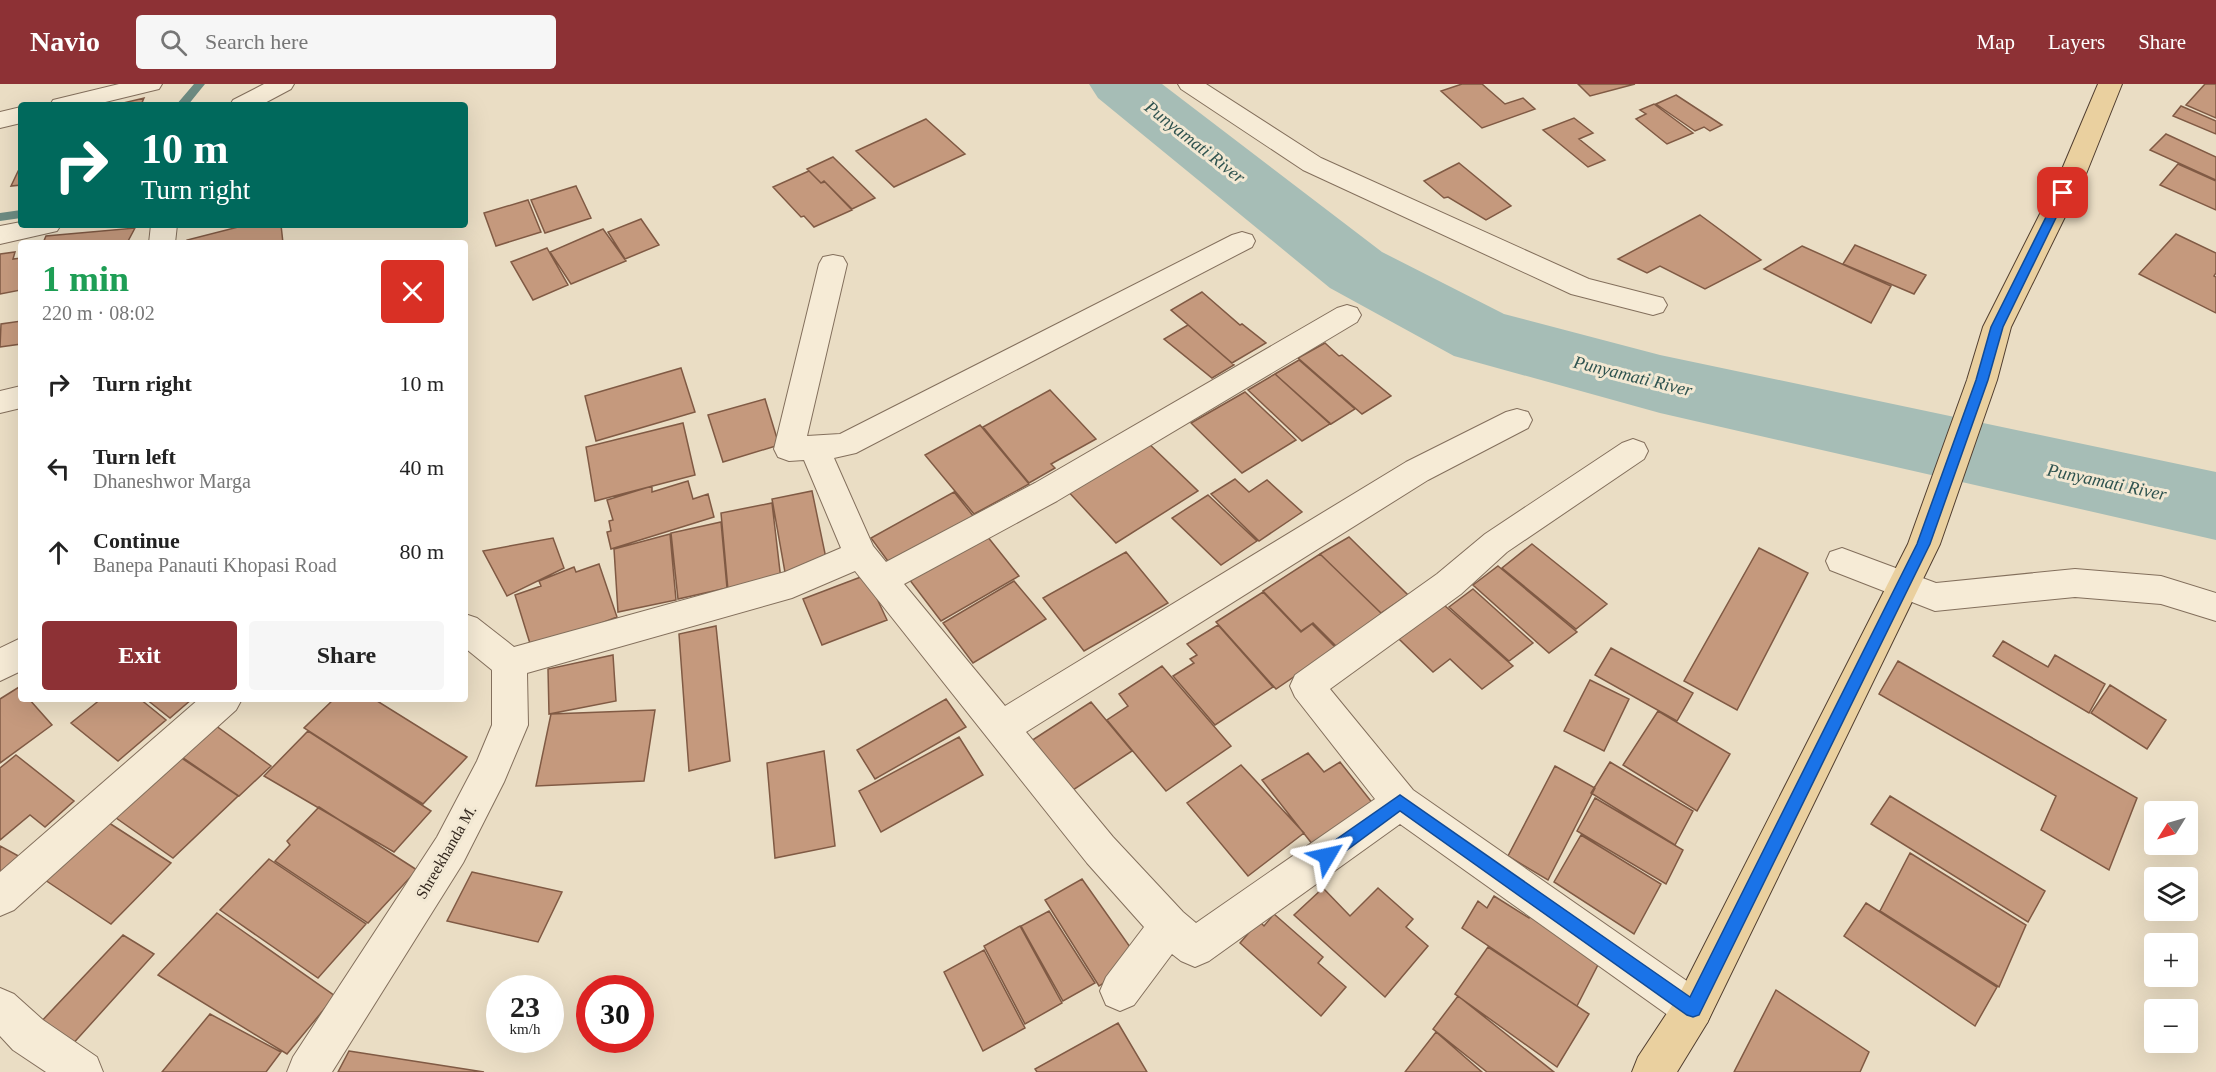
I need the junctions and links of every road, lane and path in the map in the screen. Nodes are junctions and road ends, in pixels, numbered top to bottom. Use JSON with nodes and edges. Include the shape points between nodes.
{"nodes":[{"id":1,"x":150,"y":84,"type":"edge"},
{"id":2,"x":282,"y":84,"type":"edge"},
{"id":3,"x":1190,"y":84,"type":"edge"},
{"id":4,"x":2110,"y":84,"type":"edge"},
{"id":5,"x":75,"y":102,"type":"edge"},
{"id":6,"x":248,"y":102,"type":"edge"},
{"id":7,"x":18,"y":116,"type":"edge"},
{"id":8,"x":0,"y":120,"type":"edge"},
{"id":9,"x":34,"y":228,"type":"edge"},
{"id":10,"x":0,"y":235,"type":"edge"},
{"id":11,"x":1242,"y":241,"type":"dead end"},
{"id":12,"x":833,"y":264,"type":"dead end"},
{"id":13,"x":1653,"y":305,"type":"dead end"},
{"id":14,"x":1347,"y":315,"type":"dead end"},
{"id":15,"x":18,"y":398,"type":"edge"},
{"id":16,"x":0,"y":402,"type":"edge"},
{"id":17,"x":1517,"y":420,"type":"dead end"},
{"id":18,"x":814,"y":447,"type":"junction"},
{"id":19,"x":1633,"y":451,"type":"dead end"},
{"id":20,"x":1842,"y":561,"type":"dead end"},
{"id":21,"x":870,"y":567,"type":"junction"},
{"id":22,"x":1903,"y":585,"type":"junction"},
{"id":23,"x":2216,"y":607,"type":"edge"},
{"id":24,"x":468,"y":630,"type":"edge"},
{"id":25,"x":18,"y":655,"type":"edge"},
{"id":26,"x":509,"y":663,"type":"junction"},
{"id":27,"x":0,"y":666,"type":"edge"},
{"id":28,"x":221,"y":702,"type":"edge"},
{"id":29,"x":1001,"y":728,"type":"junction"},
{"id":30,"x":1400,"y":802,"type":"junction"},
{"id":31,"x":0,"y":897,"type":"edge"},
{"id":32,"x":1169,"y":926,"type":"junction"},
{"id":33,"x":1120,"y":991,"type":"dead end"},
{"id":34,"x":0,"y":1008,"type":"edge"},
{"id":35,"x":1693,"y":1009,"type":"junction"},
{"id":36,"x":82,"y":1072,"type":"edge"},
{"id":37,"x":308,"y":1072,"type":"edge"},
{"id":38,"x":1653,"y":1072,"type":"edge"}],
"edges":[{"from":1,"to":5,"type":"street"},
{"from":2,"to":6,"type":"street"},
{"from":3,"to":13,"type":"street","via":[[1312,164],[1581,287]]},
{"from":4,"to":22,"type":"main road","via":[[2073,174],[1997,327],[1924,544]]},
{"from":7,"to":8,"type":"street"},
{"from":9,"to":10,"type":"street"},
{"from":11,"to":18,"type":"street","via":[[845,445]]},
{"from":12,"to":18,"type":"street","via":[[789,449]]},
{"from":14,"to":21,"type":"street","via":[[1046,492]]},
{"from":15,"to":16,"type":"street"},
{"from":17,"to":29,"type":"street","via":[[1417,471]]},
{"from":18,"to":21,"type":"street"},
{"from":19,"to":30,"type":"street","via":[[1496,543],[1449,585],[1307,686]]},
{"from":20,"to":22,"type":"street"},
{"from":21,"to":26,"type":"street","via":[[792,584]]},
{"from":21,"to":29,"type":"street"},
{"from":22,"to":23,"type":"street","via":[[1935,597],[2086,584],[2161,590]]},
{"from":22,"to":35,"type":"main road"},
{"from":24,"to":26,"type":"street"},
{"from":25,"to":27,"type":"street"},
{"from":26,"to":37,"type":"street","name":"Shreekhanda M.","via":[[510,725],[491,770],[450,850]]},
{"from":28,"to":31,"type":"street"},
{"from":29,"to":32,"type":"street","via":[[1100,850]]},
{"from":30,"to":32,"type":"street","via":[[1195,947]]},
{"from":30,"to":35,"type":"street"},
{"from":32,"to":33,"type":"street"},
{"from":34,"to":36,"type":"street","via":[[28,1035]]},
{"from":35,"to":38,"type":"main road"}]}
